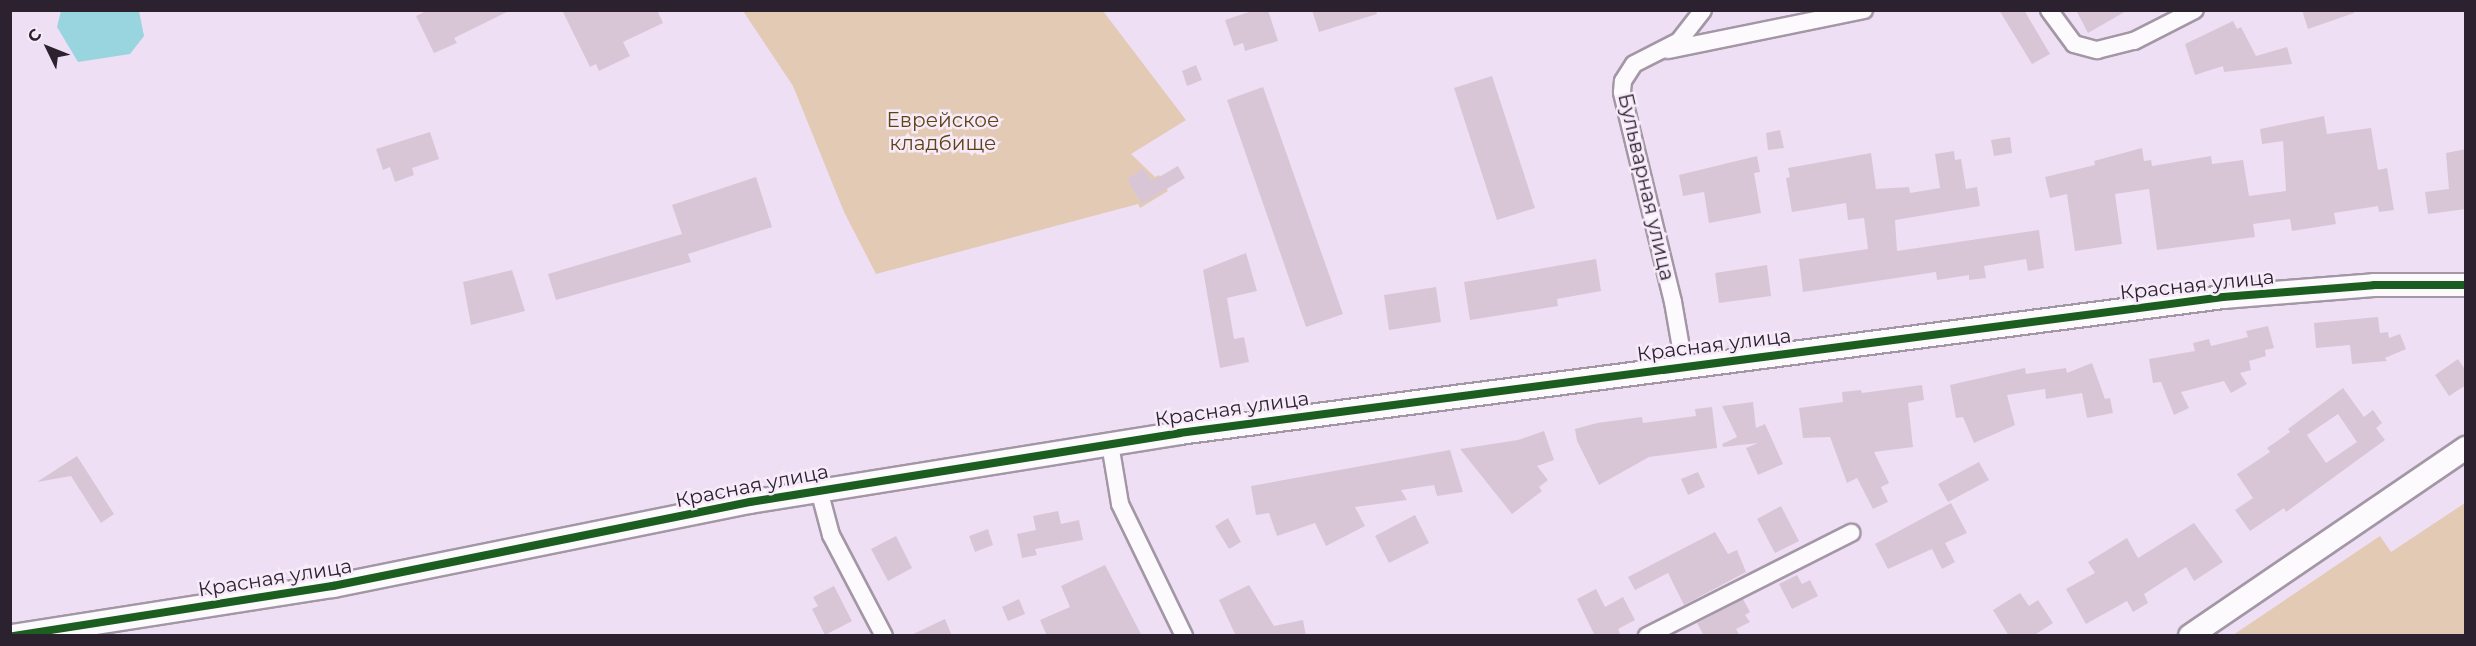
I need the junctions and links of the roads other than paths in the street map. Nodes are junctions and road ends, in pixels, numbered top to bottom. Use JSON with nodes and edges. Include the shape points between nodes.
{"nodes":[{"id":1,"x":1703,"y":10,"type":"edge"},
{"id":2,"x":1864,"y":10,"type":"edge"},
{"id":3,"x":2049,"y":10,"type":"edge"},
{"id":4,"x":2195,"y":10,"type":"edge"},
{"id":5,"x":1661,"y":51,"type":"junction"},
{"id":6,"x":2466,"y":285,"type":"edge"},
{"id":7,"x":1684,"y":365,"type":"junction"},
{"id":8,"x":1110,"y":444,"type":"junction"},
{"id":9,"x":2466,"y":447,"type":"edge"},
{"id":10,"x":819,"y":490,"type":"junction"},
{"id":11,"x":1851,"y":533,"type":"dead end"},
{"id":12,"x":13,"y":636,"type":"edge"},
{"id":13,"x":884,"y":636,"type":"edge"},
{"id":14,"x":1184,"y":636,"type":"edge"},
{"id":15,"x":1647,"y":636,"type":"edge"},
{"id":16,"x":2190,"y":636,"type":"edge"}],
"edges":[{"from":1,"to":5,"type":"street","name":"Бульварная улица","via":[[1690,31]]},
{"from":2,"to":5,"type":"street"},
{"from":3,"to":4,"type":"street","via":[[2061,30],[2082,48],[2105,49],[2153,33]]},
{"from":5,"to":7,"type":"street","name":"Бульварная улица","via":[[1635,64],[1623,81],[1622,92],[1673,302]]},
{"from":6,"to":7,"type":"street","name":"Красная улица","via":[[2374,285],[2223,297]]},
{"from":7,"to":8,"type":"street","name":"Красная улица"},
{"from":8,"to":10,"type":"street","name":"Красная улица"},
{"from":8,"to":14,"type":"street","via":[[1120,504]]},
{"from":9,"to":16,"type":"street"},
{"from":10,"to":12,"type":"street","name":"Красная улица","via":[[414,571]]},
{"from":10,"to":13,"type":"street","via":[[831,535]]},
{"from":11,"to":15,"type":"street"}]}
